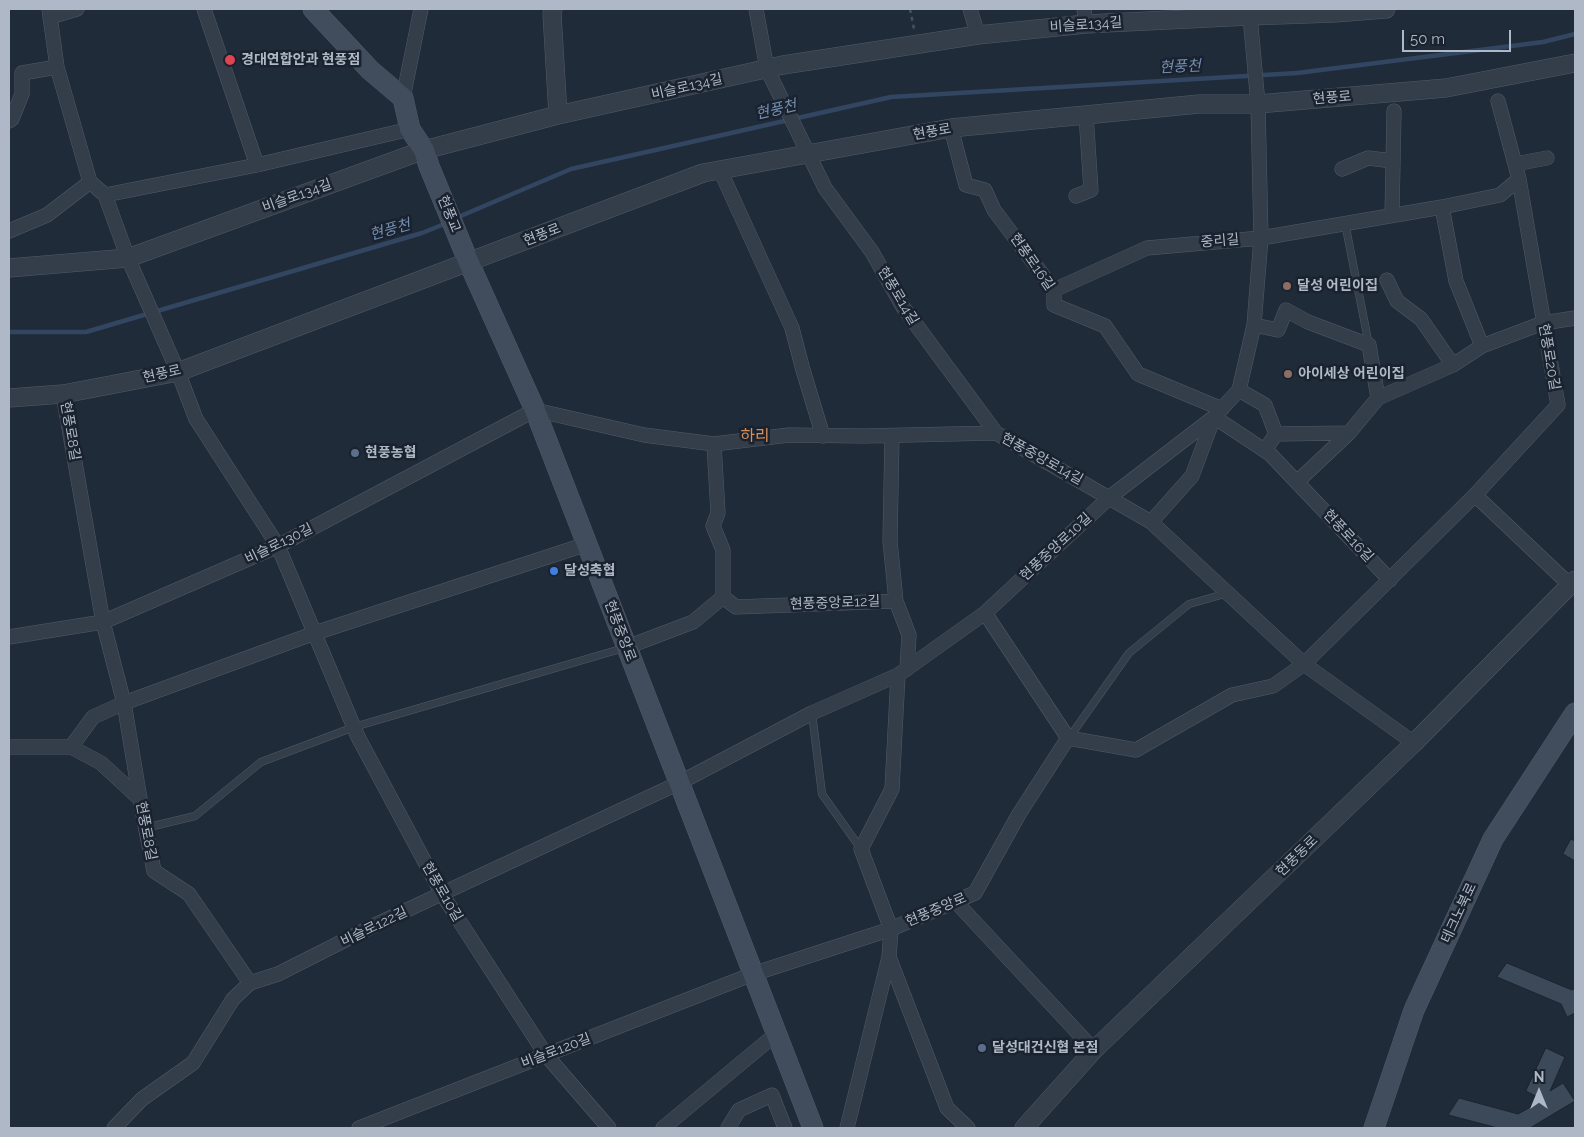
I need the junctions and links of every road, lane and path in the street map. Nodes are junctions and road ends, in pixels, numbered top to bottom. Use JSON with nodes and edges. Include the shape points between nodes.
{"nodes":[{"id":1,"x":77,"y":9,"type":"edge"},
{"id":2,"x":204,"y":9,"type":"edge"},
{"id":3,"x":313,"y":9,"type":"edge"},
{"id":4,"x":422,"y":9,"type":"edge"},
{"id":5,"x":553,"y":9,"type":"edge"},
{"id":6,"x":756,"y":9,"type":"edge"},
{"id":7,"x":910,"y":9,"type":"edge"},
{"id":8,"x":970,"y":9,"type":"edge"},
{"id":9,"x":1386,"y":9,"type":"edge"},
{"id":10,"x":1335,"y":11,"type":"edge"},
{"id":11,"x":50,"y":13,"type":"edge"},
{"id":12,"x":1085,"y":16,"type":"edge"},
{"id":13,"x":1250,"y":16,"type":"junction"},
{"id":14,"x":978,"y":35,"type":"junction"},
{"id":15,"x":916,"y":44,"type":"junction"},
{"id":16,"x":1575,"y":63,"type":"edge"},
{"id":17,"x":57,"y":67,"type":"junction"},
{"id":18,"x":767,"y":69,"type":"junction"},
{"id":19,"x":403,"y":98,"type":"junction"},
{"id":20,"x":1498,"y":101,"type":"dead end"},
{"id":21,"x":1258,"y":104,"type":"junction"},
{"id":22,"x":1394,"y":111,"type":"dead end"},
{"id":23,"x":558,"y":115,"type":"junction"},
{"id":24,"x":1086,"y":115,"type":"junction"},
{"id":25,"x":9,"y":121,"type":"edge"},
{"id":26,"x":951,"y":128,"type":"junction"},
{"id":27,"x":410,"y":129,"type":"junction"},
{"id":28,"x":808,"y":154,"type":"junction"},
{"id":29,"x":427,"y":158,"type":"junction"},
{"id":30,"x":1547,"y":158,"type":"dead end"},
{"id":31,"x":1394,"y":161,"type":"junction"},
{"id":32,"x":1515,"y":164,"type":"junction"},
{"id":33,"x":257,"y":166,"type":"junction"},
{"id":34,"x":1342,"y":169,"type":"dead end"},
{"id":35,"x":720,"y":170,"type":"junction"},
{"id":36,"x":1519,"y":179,"type":"junction"},
{"id":37,"x":90,"y":182,"type":"junction"},
{"id":38,"x":105,"y":195,"type":"junction"},
{"id":39,"x":1076,"y":196,"type":"dead end"},
{"id":40,"x":1442,"y":207,"type":"junction"},
{"id":41,"x":1392,"y":215,"type":"junction"},
{"id":42,"x":1345,"y":223,"type":"junction"},
{"id":43,"x":9,"y":231,"type":"edge"},
{"id":44,"x":1261,"y":238,"type":"junction"},
{"id":45,"x":128,"y":258,"type":"junction"},
{"id":46,"x":468,"y":263,"type":"junction"},
{"id":47,"x":9,"y":268,"type":"edge"},
{"id":48,"x":1387,"y":280,"type":"dead end"},
{"id":49,"x":1054,"y":290,"type":"junction"},
{"id":50,"x":1575,"y":318,"type":"edge"},
{"id":51,"x":1543,"y":323,"type":"junction"},
{"id":52,"x":1254,"y":324,"type":"junction"},
{"id":53,"x":1369,"y":345,"type":"junction"},
{"id":54,"x":1482,"y":346,"type":"junction"},
{"id":55,"x":1453,"y":366,"type":"junction"},
{"id":56,"x":178,"y":372,"type":"junction"},
{"id":57,"x":1239,"y":390,"type":"junction"},
{"id":58,"x":63,"y":394,"type":"junction"},
{"id":59,"x":9,"y":398,"type":"edge"},
{"id":60,"x":1378,"y":398,"type":"junction"},
{"id":61,"x":535,"y":410,"type":"junction"},
{"id":62,"x":1218,"y":413,"type":"junction"},
{"id":63,"x":996,"y":433,"type":"junction"},
{"id":64,"x":1349,"y":433,"type":"junction"},
{"id":65,"x":1276,"y":434,"type":"junction"},
{"id":66,"x":823,"y":436,"type":"junction"},
{"id":67,"x":892,"y":436,"type":"junction"},
{"id":68,"x":714,"y":444,"type":"junction"},
{"id":69,"x":1265,"y":450,"type":"junction"},
{"id":70,"x":1297,"y":482,"type":"junction"},
{"id":71,"x":1475,"y":495,"type":"junction"},
{"id":72,"x":1110,"y":497,"type":"junction"},
{"id":73,"x":1151,"y":522,"type":"junction"},
{"id":74,"x":586,"y":544,"type":"junction"},
{"id":75,"x":278,"y":546,"type":"junction"},
{"id":76,"x":1390,"y":580,"type":"junction"},
{"id":77,"x":1573,"y":582,"type":"edge"},
{"id":78,"x":1228,"y":593,"type":"junction"},
{"id":79,"x":722,"y":597,"type":"junction"},
{"id":80,"x":896,"y":601,"type":"junction"},
{"id":81,"x":985,"y":613,"type":"junction"},
{"id":82,"x":103,"y":622,"type":"junction"},
{"id":83,"x":315,"y":632,"type":"junction"},
{"id":84,"x":9,"y":637,"type":"edge"},
{"id":85,"x":627,"y":647,"type":"junction"},
{"id":86,"x":1304,"y":664,"type":"junction"},
{"id":87,"x":902,"y":672,"type":"junction"},
{"id":88,"x":124,"y":703,"type":"junction"},
{"id":89,"x":812,"y":713,"type":"junction"},
{"id":90,"x":1575,"y":713,"type":"edge"},
{"id":91,"x":354,"y":727,"type":"junction"},
{"id":92,"x":1068,"y":738,"type":"junction"},
{"id":93,"x":1414,"y":744,"type":"junction"},
{"id":94,"x":9,"y":747,"type":"edge"},
{"id":95,"x":71,"y":747,"type":"junction"},
{"id":96,"x":679,"y":783,"type":"junction"},
{"id":97,"x":140,"y":799,"type":"junction"},
{"id":98,"x":146,"y":828,"type":"junction"},
{"id":99,"x":861,"y":849,"type":"junction"},
{"id":100,"x":442,"y":894,"type":"junction"},
{"id":101,"x":956,"y":902,"type":"junction"},
{"id":102,"x":891,"y":929,"type":"junction"},
{"id":103,"x":889,"y":957,"type":"junction"},
{"id":104,"x":753,"y":974,"type":"junction"},
{"id":105,"x":250,"y":983,"type":"junction"},
{"id":106,"x":776,"y":1034,"type":"junction"},
{"id":107,"x":1094,"y":1050,"type":"junction"},
{"id":108,"x":546,"y":1055,"type":"junction"},
{"id":109,"x":114,"y":1128,"type":"edge"},
{"id":110,"x":359,"y":1128,"type":"edge"},
{"id":111,"x":609,"y":1128,"type":"edge"},
{"id":112,"x":663,"y":1128,"type":"edge"},
{"id":113,"x":728,"y":1128,"type":"edge"},
{"id":114,"x":785,"y":1128,"type":"edge"},
{"id":115,"x":813,"y":1128,"type":"edge"},
{"id":116,"x":847,"y":1128,"type":"edge"},
{"id":117,"x":968,"y":1128,"type":"edge"},
{"id":118,"x":1024,"y":1128,"type":"edge"},
{"id":119,"x":1374,"y":1128,"type":"edge"}],
"edges":[{"from":1,"to":11,"type":"street"},
{"from":2,"to":33,"type":"street"},
{"from":3,"to":19,"type":"main road","via":[[370,70]]},
{"from":4,"to":19,"type":"street"},
{"from":5,"to":23,"type":"street"},
{"from":6,"to":18,"type":"street","name":"현풍로14길"},
{"from":7,"to":15,"type":"path"},
{"from":8,"to":14,"type":"street"},
{"from":9,"to":10,"type":"street","name":"비슬로134길"},
{"from":10,"to":13,"type":"street","name":"비슬로134길"},
{"from":11,"to":17,"type":"street"},
{"from":12,"to":13,"type":"street","name":"비슬로134길"},
{"from":12,"to":14,"type":"street","name":"비슬로134길"},
{"from":13,"to":21,"type":"street","name":"현풍중앙로10길"},
{"from":14,"to":15,"type":"street","name":"비슬로134길"},
{"from":15,"to":18,"type":"street","name":"비슬로134길"},
{"from":16,"to":21,"type":"street","name":"현풍로","via":[[1446,88]]},
{"from":17,"to":25,"type":"street","via":[[22,73],[22,94]]},
{"from":17,"to":37,"type":"street"},
{"from":18,"to":23,"type":"street","name":"비슬로134길"},
{"from":18,"to":28,"type":"street","name":"현풍로14길"},
{"from":19,"to":27,"type":"main road"},
{"from":20,"to":32,"type":"street","name":"현풍로20길"},
{"from":21,"to":24,"type":"street","name":"현풍로","via":[[1199,104]]},
{"from":21,"to":44,"type":"street","name":"현풍중앙로10길"},
{"from":22,"to":31,"type":"street"},
{"from":23,"to":29,"type":"street","name":"비슬로134길"},
{"from":24,"to":26,"type":"street","name":"현풍로"},
{"from":24,"to":39,"type":"street","via":[[1091,190]]},
{"from":26,"to":28,"type":"street","name":"현풍로"},
{"from":26,"to":49,"type":"street","name":"현풍로16길","via":[[966,185],[985,190],[994,210]]},
{"from":27,"to":29,"type":"main road"},
{"from":27,"to":33,"type":"street"},
{"from":28,"to":35,"type":"street","name":"현풍로"},
{"from":28,"to":63,"type":"street","name":"현풍로14길","via":[[825,188],[872,252],[902,308]]},
{"from":29,"to":45,"type":"street","name":"비슬로134길"},
{"from":29,"to":46,"type":"main road","name":"현풍교"},
{"from":30,"to":32,"type":"street"},
{"from":31,"to":34,"type":"street","via":[[1368,158]]},
{"from":31,"to":41,"type":"street"},
{"from":32,"to":36,"type":"street","name":"현풍로20길"},
{"from":33,"to":38,"type":"street"},
{"from":35,"to":46,"type":"street","name":"현풍로","via":[[703,173]]},
{"from":35,"to":66,"type":"street","via":[[792,328]]},
{"from":36,"to":40,"type":"street","name":"중리길","via":[[1500,195]]},
{"from":36,"to":51,"type":"street","name":"현풍로20길"},
{"from":37,"to":38,"type":"street"},
{"from":37,"to":43,"type":"street","via":[[47,215]]},
{"from":38,"to":45,"type":"street","name":"현풍로10길"},
{"from":40,"to":41,"type":"street","name":"중리길"},
{"from":40,"to":54,"type":"street","via":[[1456,281]]},
{"from":41,"to":42,"type":"street","name":"중리길"},
{"from":42,"to":44,"type":"street","name":"중리길"},
{"from":42,"to":53,"type":"lane"},
{"from":44,"to":49,"type":"street","name":"중리길","via":[[1146,248]]},
{"from":44,"to":52,"type":"street","name":"현풍중앙로10길"},
{"from":45,"to":47,"type":"street","name":"비슬로134길"},
{"from":45,"to":56,"type":"street","name":"현풍로10길"},
{"from":46,"to":56,"type":"street","name":"현풍로"},
{"from":46,"to":61,"type":"main road","name":"현풍중앙로"},
{"from":48,"to":55,"type":"street","via":[[1397,301],[1421,320]]},
{"from":49,"to":62,"type":"street","name":"현풍로16길","via":[[1054,305],[1105,326],[1138,374]]},
{"from":50,"to":51,"type":"street"},
{"from":51,"to":54,"type":"street"},
{"from":51,"to":71,"type":"street","name":"현풍로20길","via":[[1558,405]]},
{"from":52,"to":53,"type":"street","via":[[1278,330],[1286,310],[1308,322]]},
{"from":52,"to":57,"type":"street","name":"현풍중앙로10길"},
{"from":53,"to":60,"type":"street"},
{"from":54,"to":55,"type":"street"},
{"from":55,"to":60,"type":"street"},
{"from":56,"to":58,"type":"street","name":"현풍로"},
{"from":56,"to":75,"type":"street","name":"현풍로10길","via":[[196,419]]},
{"from":57,"to":62,"type":"street","name":"현풍중앙로10길"},
{"from":57,"to":65,"type":"street","via":[[1265,405]]},
{"from":58,"to":59,"type":"street","name":"현풍로"},
{"from":58,"to":82,"type":"street","name":"현풍로8길"},
{"from":60,"to":64,"type":"street"},
{"from":61,"to":68,"type":"street","name":"현풍중앙로14길","via":[[644,435]]},
{"from":61,"to":74,"type":"main road","name":"현풍중앙로"},
{"from":61,"to":75,"type":"street","name":"비슬로130길"},
{"from":62,"to":69,"type":"street","name":"현풍로16길"},
{"from":62,"to":72,"type":"street","name":"현풍중앙로10길"},
{"from":62,"to":73,"type":"street","name":"현풍중앙로10길","via":[[1192,476]]},
{"from":63,"to":67,"type":"street","name":"현풍중앙로14길"},
{"from":63,"to":72,"type":"street","name":"현풍중앙로14길"},
{"from":64,"to":65,"type":"street"},
{"from":64,"to":70,"type":"street"},
{"from":65,"to":69,"type":"street"},
{"from":66,"to":67,"type":"street","name":"현풍중앙로14길"},
{"from":66,"to":68,"type":"street","name":"현풍중앙로14길","via":[[789,435]]},
{"from":67,"to":80,"type":"street","name":"현풍중앙로12길","via":[[890,541]]},
{"from":68,"to":79,"type":"street","via":[[718,513],[713,526],[722,550]]},
{"from":69,"to":70,"type":"street","name":"현풍로16길"},
{"from":70,"to":76,"type":"street","name":"현풍로16길"},
{"from":71,"to":76,"type":"street","name":"현풍로20길"},
{"from":71,"to":77,"type":"street","name":"현풍동로"},
{"from":72,"to":73,"type":"street","name":"현풍중앙로14길"},
{"from":72,"to":81,"type":"street","name":"현풍중앙로10길"},
{"from":73,"to":78,"type":"street","name":"현풍중앙로14길"},
{"from":74,"to":83,"type":"street"},
{"from":74,"to":85,"type":"main road","name":"현풍중앙로"},
{"from":75,"to":82,"type":"street","name":"비슬로130길"},
{"from":75,"to":83,"type":"street","name":"현풍로10길"},
{"from":76,"to":86,"type":"street"},
{"from":77,"to":93,"type":"street","name":"현풍동로"},
{"from":78,"to":86,"type":"street","name":"현풍중앙로14길"},
{"from":78,"to":92,"type":"lane","via":[[1189,604],[1129,654]]},
{"from":79,"to":80,"type":"street","name":"현풍중앙로12길","via":[[736,607]]},
{"from":79,"to":85,"type":"street","via":[[693,622]]},
{"from":80,"to":87,"type":"street","via":[[909,635]]},
{"from":81,"to":87,"type":"street","name":"현풍중앙로10길"},
{"from":81,"to":92,"type":"street"},
{"from":82,"to":84,"type":"street","name":"비슬로130길"},
{"from":82,"to":88,"type":"street","name":"현풍로8길"},
{"from":83,"to":88,"type":"street"},
{"from":83,"to":91,"type":"street","name":"현풍로10길"},
{"from":85,"to":91,"type":"lane"},
{"from":85,"to":96,"type":"main road","name":"현풍중앙로"},
{"from":86,"to":92,"type":"street","via":[[1272,686],[1232,695],[1136,750]]},
{"from":86,"to":93,"type":"street","name":"현풍중앙로14길"},
{"from":87,"to":89,"type":"street","name":"현풍중앙로10길"},
{"from":87,"to":99,"type":"street","via":[[892,789]]},
{"from":88,"to":95,"type":"street","via":[[93,717]]},
{"from":88,"to":97,"type":"street","name":"현풍로8길"},
{"from":89,"to":96,"type":"street","name":"현풍중앙로10길"},
{"from":89,"to":99,"type":"lane","via":[[822,794]]},
{"from":90,"to":119,"type":"main road","name":"테크노북로","via":[[1493,839],[1414,1010]]},
{"from":91,"to":98,"type":"lane","via":[[261,762],[195,816]]},
{"from":91,"to":100,"type":"street","name":"현풍로10길"},
{"from":92,"to":101,"type":"street","name":"현풍중앙로","via":[[1019,814],[975,893]]},
{"from":93,"to":107,"type":"street","name":"현풍동로"},
{"from":94,"to":95,"type":"street"},
{"from":95,"to":97,"type":"street","via":[[101,763]]},
{"from":96,"to":100,"type":"street","name":"비슬로122길"},
{"from":96,"to":104,"type":"main road","name":"현풍중앙로"},
{"from":97,"to":98,"type":"street","name":"현풍로8길"},
{"from":98,"to":105,"type":"street","name":"현풍로8길","via":[[154,871],[189,894]]},
{"from":99,"to":102,"type":"street"},
{"from":100,"to":105,"type":"street","name":"비슬로122길","via":[[278,974]]},
{"from":100,"to":108,"type":"street","name":"현풍로10길"},
{"from":101,"to":102,"type":"street","name":"현풍중앙로"},
{"from":101,"to":107,"type":"street"},
{"from":102,"to":103,"type":"street"},
{"from":102,"to":104,"type":"street","name":"현풍중앙로"},
{"from":103,"to":116,"type":"street"},
{"from":103,"to":117,"type":"street","via":[[947,1108]]},
{"from":104,"to":106,"type":"main road","name":"현풍중앙로"},
{"from":104,"to":108,"type":"street","name":"비슬로120길"},
{"from":105,"to":109,"type":"street","name":"비슬로122길","via":[[233,999],[193,1063],[142,1099]]},
{"from":106,"to":112,"type":"street"},
{"from":106,"to":115,"type":"main road","name":"현풍중앙로"},
{"from":107,"to":118,"type":"street","name":"현풍동로"},
{"from":108,"to":110,"type":"street","name":"비슬로120길"},
{"from":108,"to":111,"type":"street","name":"현풍로10길"},
{"from":113,"to":114,"type":"street","via":[[739,1110],[772,1095]]}]}
